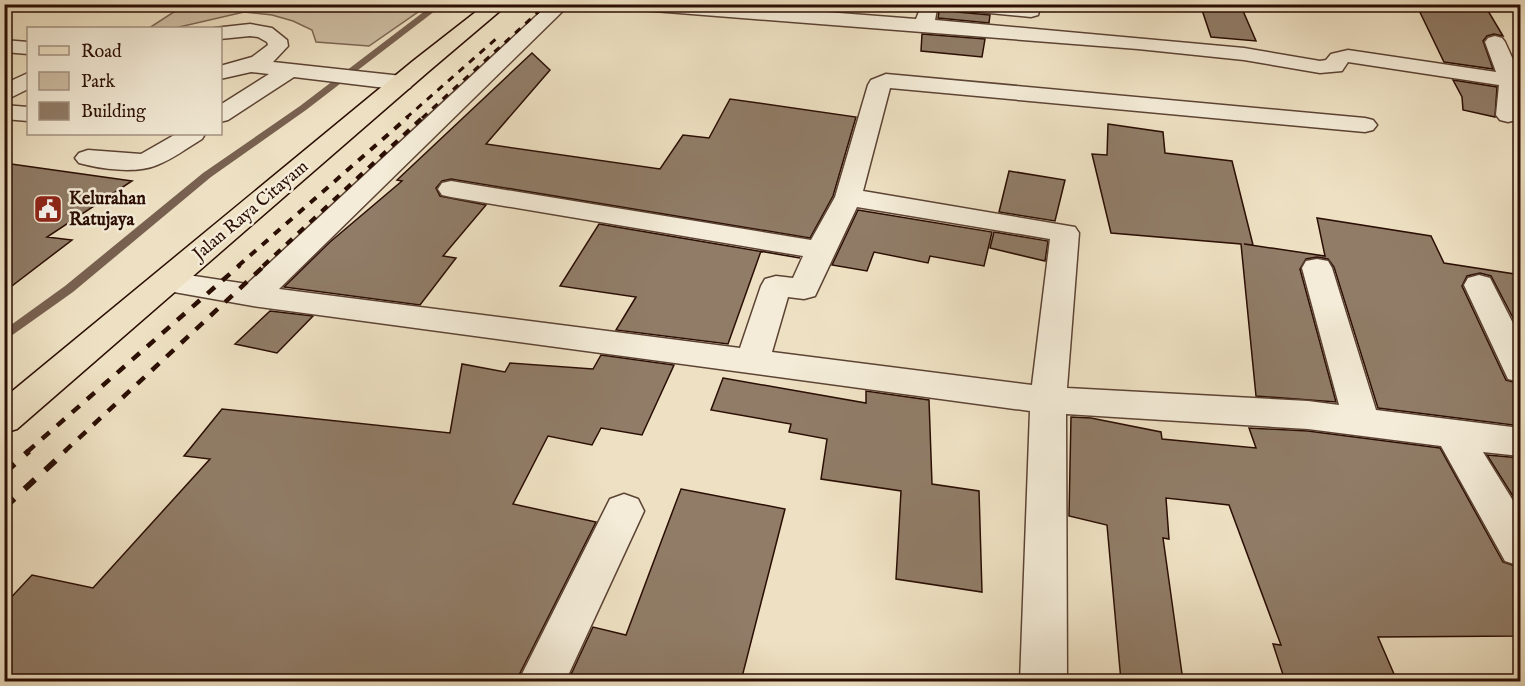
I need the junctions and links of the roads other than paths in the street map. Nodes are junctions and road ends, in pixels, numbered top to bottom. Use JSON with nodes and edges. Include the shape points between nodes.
{"nodes":[{"id":1,"x":499,"y":4,"type":"edge"},
{"id":2,"x":561,"y":4,"type":"edge"},
{"id":3,"x":641,"y":4,"type":"edge"},
{"id":4,"x":931,"y":4,"type":"edge"},
{"id":5,"x":958,"y":4,"type":"edge"},
{"id":6,"x":1032,"y":4,"type":"edge"},
{"id":7,"x":923,"y":25,"type":"junction"},
{"id":8,"x":4,"y":29,"type":"edge"},
{"id":9,"x":27,"y":31,"type":"edge"},
{"id":10,"x":222,"y":33,"type":"edge"},
{"id":11,"x":1495,"y":42,"type":"dead end"},
{"id":12,"x":4,"y":46,"type":"edge"},
{"id":13,"x":27,"y":48,"type":"edge"},
{"id":14,"x":273,"y":53,"type":"junction"},
{"id":15,"x":251,"y":66,"type":"junction"},
{"id":16,"x":291,"y":70,"type":"junction"},
{"id":17,"x":407,"y":71,"type":"junction"},
{"id":18,"x":222,"y":73,"type":"edge"},
{"id":19,"x":27,"y":81,"type":"edge"},
{"id":20,"x":1516,"y":81,"type":"edge"},
{"id":21,"x":4,"y":94,"type":"edge"},
{"id":22,"x":4,"y":112,"type":"edge"},
{"id":23,"x":27,"y":114,"type":"edge"},
{"id":24,"x":222,"y":115,"type":"edge"},
{"id":25,"x":1508,"y":115,"type":"dead end"},
{"id":26,"x":1365,"y":125,"type":"dead end"},
{"id":27,"x":190,"y":135,"type":"edge"},
{"id":28,"x":88,"y":158,"type":"dead end"},
{"id":29,"x":451,"y":189,"type":"dead end"},
{"id":30,"x":848,"y":197,"type":"junction"},
{"id":31,"x":820,"y":250,"type":"junction"},
{"id":32,"x":1317,"y":268,"type":"dead end"},
{"id":33,"x":168,"y":282,"type":"junction"},
{"id":34,"x":1479,"y":285,"type":"dead end"},
{"id":35,"x":253,"y":296,"type":"junction"},
{"id":36,"x":753,"y":360,"type":"junction"},
{"id":37,"x":1521,"y":370,"type":"edge"},
{"id":38,"x":1048,"y":400,"type":"junction"},
{"id":39,"x":10,"y":407,"type":"edge"},
{"id":40,"x":1361,"y":422,"type":"junction"},
{"id":41,"x":1452,"y":433,"type":"junction"},
{"id":42,"x":1521,"y":441,"type":"edge"},
{"id":43,"x":624,"y":511,"type":"dead end"},
{"id":44,"x":1521,"y":548,"type":"edge"},
{"id":45,"x":541,"y":681,"type":"edge"},
{"id":46,"x":1043,"y":681,"type":"edge"}],
"edges":[{"from":1,"to":17,"type":"main road","name":"Jalan Raya Citayam"},
{"from":2,"to":35,"type":"street"},
{"from":3,"to":7,"type":"street"},
{"from":4,"to":7,"type":"street"},
{"from":5,"to":6,"type":"street","via":[[1031,11]]},
{"from":7,"to":20,"type":"street","via":[[1232,53],[1320,67],[1334,66],[1338,58],[1348,56]]},
{"from":8,"to":9,"type":"street"},
{"from":10,"to":14,"type":"street","via":[[247,30],[272,35],[278,46]]},
{"from":11,"to":20,"type":"street"},
{"from":12,"to":13,"type":"street"},
{"from":14,"to":15,"type":"street"},
{"from":14,"to":17,"type":"street","via":[[345,57]]},
{"from":15,"to":16,"type":"street"},
{"from":15,"to":18,"type":"street"},
{"from":16,"to":17,"type":"street","via":[[375,79]]},
{"from":16,"to":24,"type":"street"},
{"from":17,"to":33,"type":"main road","name":"Jalan Raya Citayam"},
{"from":19,"to":21,"type":"street"},
{"from":20,"to":25,"type":"street"},
{"from":22,"to":23,"type":"street"},
{"from":26,"to":30,"type":"street","via":[[886,81],[879,85]]},
{"from":27,"to":28,"type":"street","via":[[148,160]]},
{"from":29,"to":31,"type":"street"},
{"from":30,"to":31,"type":"street"},
{"from":30,"to":38,"type":"street","via":[[1065,233]]},
{"from":31,"to":36,"type":"street","via":[[804,289],[776,286]]},
{"from":32,"to":40,"type":"street"},
{"from":33,"to":35,"type":"street"},
{"from":33,"to":39,"type":"main road","name":"Jalan Raya Citayam"},
{"from":34,"to":37,"type":"street"},
{"from":35,"to":36,"type":"street"},
{"from":36,"to":38,"type":"street"},
{"from":38,"to":40,"type":"street","via":[[1308,415]]},
{"from":38,"to":46,"type":"street"},
{"from":40,"to":41,"type":"street"},
{"from":41,"to":42,"type":"street"},
{"from":41,"to":44,"type":"street"},
{"from":43,"to":45,"type":"street"}]}
